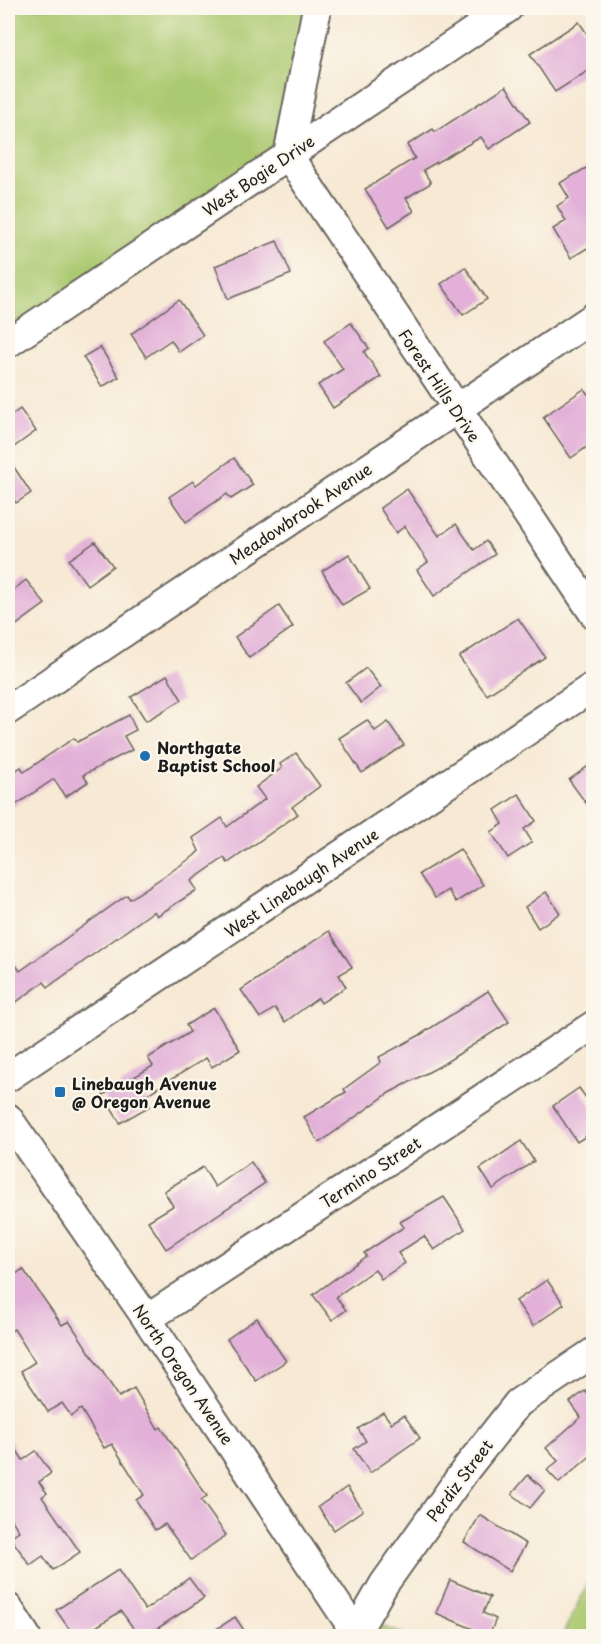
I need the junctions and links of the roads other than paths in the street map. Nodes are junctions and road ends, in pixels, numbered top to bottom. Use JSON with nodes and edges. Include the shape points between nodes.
{"nodes":[{"id":1,"x":317,"y":8,"type":"edge"},
{"id":2,"x":508,"y":8,"type":"edge"},
{"id":3,"x":288,"y":155,"type":"junction"},
{"id":4,"x":594,"y":317,"type":"edge"},
{"id":5,"x":8,"y":343,"type":"edge"},
{"id":6,"x":456,"y":409,"type":"junction"},
{"id":7,"x":594,"y":614,"type":"edge"},
{"id":8,"x":594,"y":686,"type":"edge"},
{"id":9,"x":8,"y":710,"type":"edge"},
{"id":10,"x":594,"y":1025,"type":"edge"},
{"id":11,"x":8,"y":1077,"type":"edge"},
{"id":12,"x":8,"y":1118,"type":"edge"},
{"id":13,"x":147,"y":1319,"type":"junction"},
{"id":14,"x":594,"y":1352,"type":"edge"},
{"id":15,"x":8,"y":1608,"type":"edge"},
{"id":16,"x":355,"y":1635,"type":"edge"},
{"id":17,"x":24,"y":1636,"type":"edge"}],
"edges":[{"from":1,"to":3,"type":"street"},
{"from":2,"to":3,"type":"street","name":"West Bogie Drive"},
{"from":3,"to":5,"type":"street","name":"West Bogie Drive"},
{"from":3,"to":6,"type":"street","name":"Forest Hills Drive"},
{"from":4,"to":6,"type":"street","name":"Meadowbrook Avenue"},
{"from":6,"to":7,"type":"street","name":"Forest Hills Drive"},
{"from":6,"to":9,"type":"street","name":"Meadowbrook Avenue"},
{"from":8,"to":11,"type":"street","name":"West Linebaugh Avenue"},
{"from":10,"to":13,"type":"street","name":"Termino Street"},
{"from":12,"to":13,"type":"street","name":"North Oregon Avenue"},
{"from":13,"to":16,"type":"street","name":"North Oregon Avenue"},
{"from":14,"to":16,"type":"street","name":"Perdiz Street","via":[[518,1403],[384,1584]]},
{"from":15,"to":17,"type":"street"}]}
